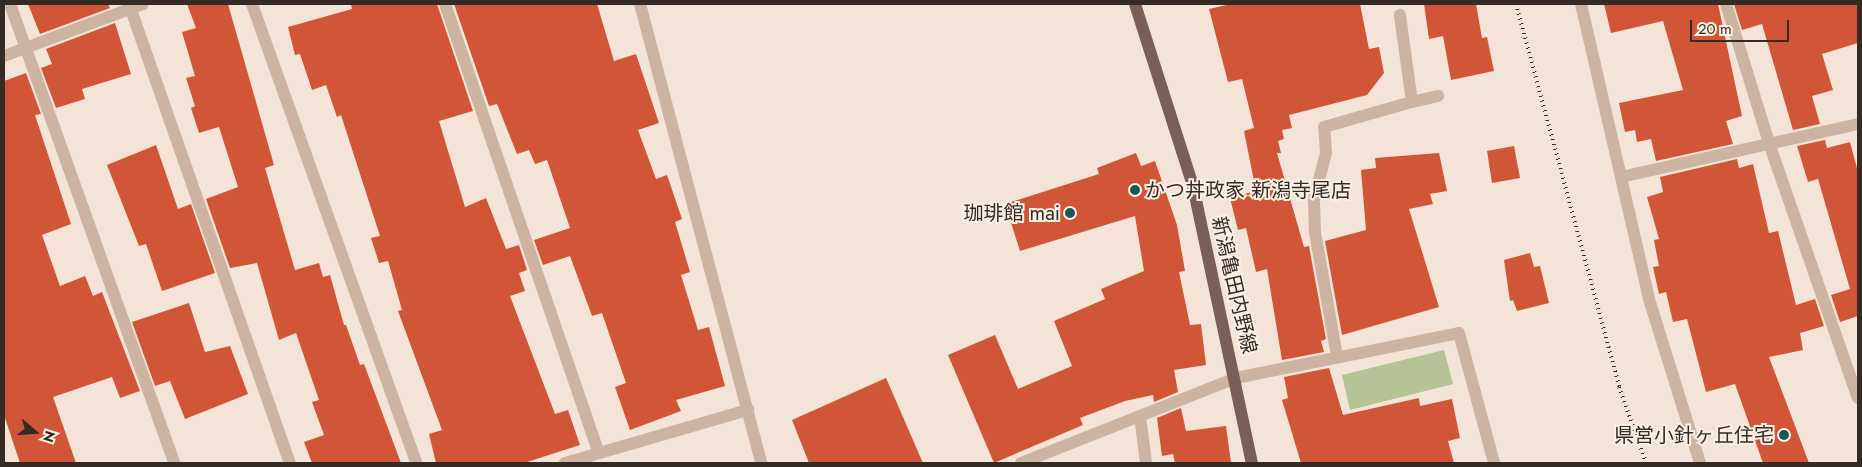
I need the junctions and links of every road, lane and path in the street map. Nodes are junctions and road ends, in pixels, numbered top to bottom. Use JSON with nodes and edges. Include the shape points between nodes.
{"nodes":[{"id":1,"x":10,"y":4,"type":"edge"},
{"id":2,"x":143,"y":4,"type":"edge"},
{"id":3,"x":252,"y":4,"type":"edge"},
{"id":4,"x":445,"y":4,"type":"edge"},
{"id":5,"x":640,"y":4,"type":"edge"},
{"id":6,"x":1135,"y":4,"type":"edge"},
{"id":7,"x":1581,"y":4,"type":"edge"},
{"id":8,"x":1726,"y":4,"type":"edge"},
{"id":9,"x":129,"y":6,"type":"edge"},
{"id":10,"x":1400,"y":16,"type":"dead end"},
{"id":11,"x":26,"y":48,"type":"junction"},
{"id":12,"x":4,"y":56,"type":"edge"},
{"id":13,"x":1438,"y":96,"type":"dead end"},
{"id":14,"x":1412,"y":102,"type":"junction"},
{"id":15,"x":1858,"y":124,"type":"edge"},
{"id":16,"x":1770,"y":146,"type":"junction"},
{"id":17,"x":1621,"y":177,"type":"junction"},
{"id":18,"x":1337,"y":356,"type":"junction"},
{"id":19,"x":1236,"y":378,"type":"junction"},
{"id":20,"x":1858,"y":398,"type":"edge"},
{"id":21,"x":748,"y":410,"type":"junction"},
{"id":22,"x":1140,"y":416,"type":"junction"},
{"id":23,"x":598,"y":452,"type":"junction"},
{"id":24,"x":571,"y":462,"type":"edge"},
{"id":25,"x":174,"y":463,"type":"edge"},
{"id":26,"x":290,"y":463,"type":"edge"},
{"id":27,"x":416,"y":463,"type":"edge"},
{"id":28,"x":761,"y":463,"type":"edge"},
{"id":29,"x":1022,"y":463,"type":"edge"},
{"id":30,"x":1146,"y":463,"type":"edge"},
{"id":31,"x":1252,"y":463,"type":"edge"},
{"id":32,"x":1494,"y":463,"type":"edge"},
{"id":33,"x":1700,"y":463,"type":"edge"}],
"edges":[{"from":1,"to":11,"type":"street"},
{"from":2,"to":9,"type":"street"},
{"from":3,"to":27,"type":"street"},
{"from":4,"to":23,"type":"street"},
{"from":5,"to":21,"type":"street"},
{"from":6,"to":19,"type":"main road","name":"新潟亀田内野線","via":[[1193,186]]},
{"from":7,"to":17,"type":"street"},
{"from":8,"to":16,"type":"street"},
{"from":9,"to":11,"type":"street"},
{"from":9,"to":26,"type":"street"},
{"from":10,"to":14,"type":"street"},
{"from":11,"to":12,"type":"street"},
{"from":11,"to":25,"type":"street"},
{"from":13,"to":14,"type":"street"},
{"from":14,"to":18,"type":"street","via":[[1324,127],[1326,153],[1314,199],[1315,232]]},
{"from":15,"to":16,"type":"street"},
{"from":16,"to":17,"type":"street"},
{"from":16,"to":20,"type":"street"},
{"from":17,"to":33,"type":"street","via":[[1649,299]]},
{"from":18,"to":19,"type":"street","via":[[1294,369]]},
{"from":18,"to":32,"type":"street","via":[[1459,333]]},
{"from":19,"to":22,"type":"street"},
{"from":19,"to":31,"type":"main road","name":"新潟亀田内野線"},
{"from":21,"to":23,"type":"street"},
{"from":21,"to":28,"type":"street"},
{"from":22,"to":29,"type":"street"},
{"from":22,"to":30,"type":"street"},
{"from":23,"to":24,"type":"street"}]}
